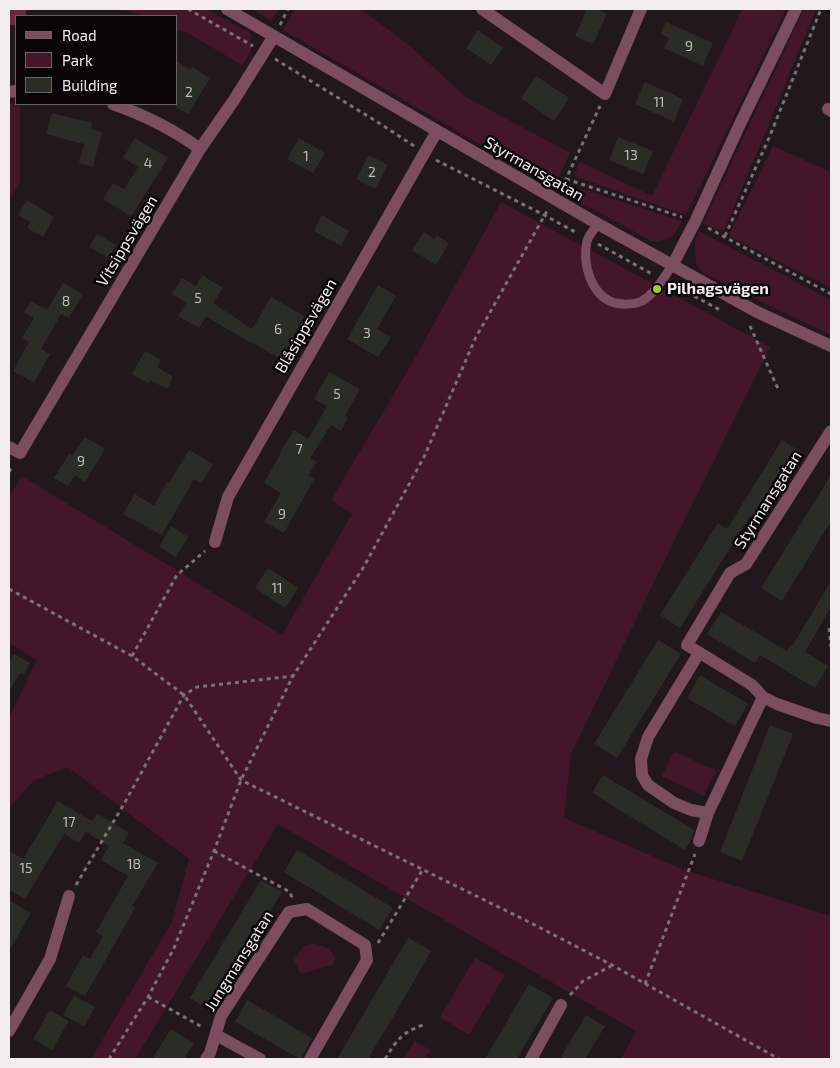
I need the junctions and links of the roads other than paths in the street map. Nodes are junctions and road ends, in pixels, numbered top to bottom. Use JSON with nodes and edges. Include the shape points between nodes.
{"nodes":[{"id":1,"x":228,"y":9,"type":"edge"},
{"id":2,"x":482,"y":9,"type":"edge"},
{"id":3,"x":640,"y":9,"type":"edge"},
{"id":4,"x":796,"y":9,"type":"edge"},
{"id":5,"x":274,"y":36,"type":"junction"},
{"id":6,"x":115,"y":105,"type":"edge"},
{"id":7,"x":436,"y":131,"type":"junction"},
{"id":8,"x":200,"y":149,"type":"junction"},
{"id":9,"x":598,"y":224,"type":"junction"},
{"id":10,"x":672,"y":266,"type":"junction"},
{"id":11,"x":831,"y":346,"type":"edge"},
{"id":12,"x":831,"y":431,"type":"edge"},
{"id":13,"x":9,"y":447,"type":"edge"},
{"id":14,"x":215,"y":542,"type":"road end"},
{"id":15,"x":699,"y":653,"type":"junction"},
{"id":16,"x":762,"y":697,"type":"junction"},
{"id":17,"x":831,"y":721,"type":"edge"},
{"id":18,"x":708,"y":813,"type":"junction"},
{"id":19,"x":699,"y":841,"type":"road end"},
{"id":20,"x":69,"y":896,"type":"road end"},
{"id":21,"x":561,"y":1005,"type":"road end"},
{"id":22,"x":9,"y":1031,"type":"edge"},
{"id":23,"x":216,"y":1035,"type":"junction"},
{"id":24,"x":206,"y":1059,"type":"edge"},
{"id":25,"x":260,"y":1059,"type":"edge"},
{"id":26,"x":310,"y":1059,"type":"edge"},
{"id":27,"x":531,"y":1059,"type":"edge"}],
"edges":[{"from":1,"to":5,"type":"street","name":"Styrmansgatan"},
{"from":2,"to":3,"type":"street","via":[[605,94]]},
{"from":4,"to":10,"type":"street"},
{"from":5,"to":7,"type":"street","name":"Styrmansgatan"},
{"from":5,"to":8,"type":"street","name":"Vitsippsvägen"},
{"from":6,"to":8,"type":"street","via":[[155,121]]},
{"from":7,"to":9,"type":"street","name":"Styrmansgatan"},
{"from":7,"to":14,"type":"street","name":"Blåsippsvägen","via":[[228,497]]},
{"from":8,"to":13,"type":"street","name":"Vitsippsvägen","via":[[20,453]]},
{"from":9,"to":10,"type":"street","name":"Styrmansgatan"},
{"from":9,"to":10,"type":"lane","via":[[588,239],[588,271],[600,294],[610,301],[633,304],[643,300],[656,289]]},
{"from":10,"to":11,"type":"street","name":"Styrmansgatan","via":[[757,312]]},
{"from":12,"to":15,"type":"street","name":"Styrmansgatan","via":[[746,564],[730,573],[687,645]]},
{"from":15,"to":16,"type":"street","via":[[752,685]]},
{"from":15,"to":18,"type":"street","via":[[648,737],[641,759],[642,775],[648,784],[674,803]]},
{"from":16,"to":17,"type":"street"},
{"from":16,"to":18,"type":"street"},
{"from":18,"to":19,"type":"street"},
{"from":20,"to":22,"type":"street","via":[[50,959]]},
{"from":21,"to":27,"type":"street"},
{"from":23,"to":24,"type":"street","name":"Jungmansgatan"},
{"from":23,"to":25,"type":"street","name":"Jungmansgatan"},
{"from":23,"to":26,"type":"street","name":"Jungmansgatan","via":[[221,1016],[289,912],[307,909],[366,945],[368,960]]}]}
